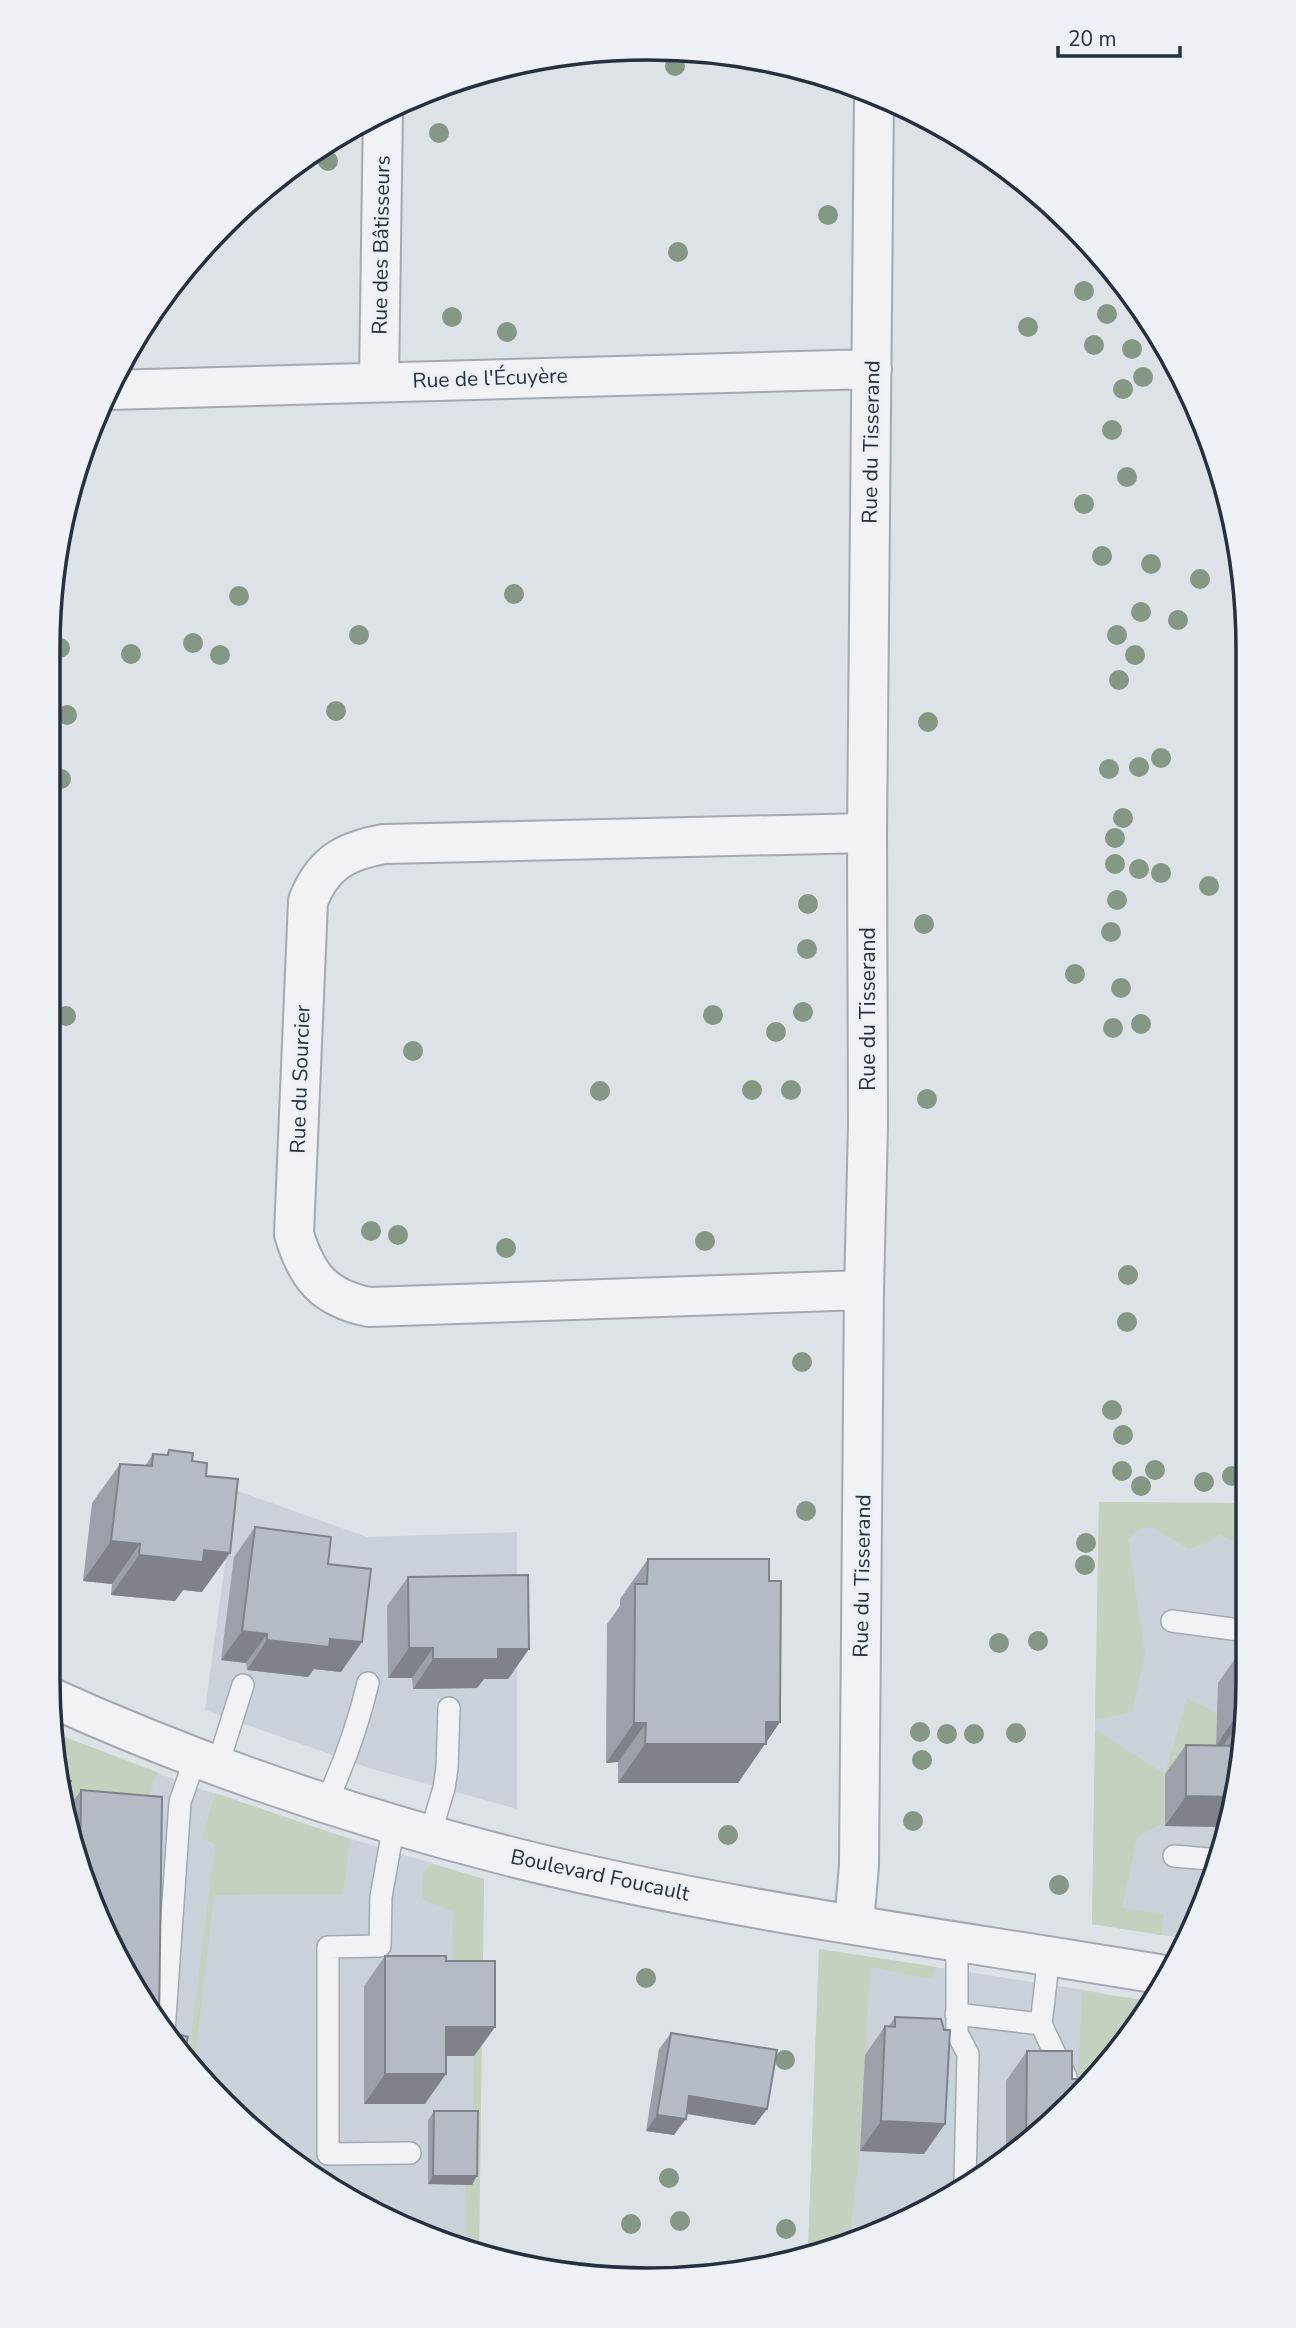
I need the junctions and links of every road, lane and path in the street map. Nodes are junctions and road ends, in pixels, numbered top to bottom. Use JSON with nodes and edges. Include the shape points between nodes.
{"nodes":[{"id":1,"x":874,"y":104,"type":"edge"},
{"id":2,"x":383,"y":123,"type":"edge"},
{"id":3,"x":872,"y":369,"type":"junction"},
{"id":4,"x":379,"y":381,"type":"junction"},
{"id":5,"x":119,"y":390,"type":"edge"},
{"id":6,"x":867,"y":833,"type":"junction"},
{"id":7,"x":864,"y":1290,"type":"junction"},
{"id":8,"x":1172,"y":1621,"type":"dead end"},
{"id":9,"x":1236,"y":1630,"type":"edge"},
{"id":10,"x":368,"y":1683,"type":"dead end"},
{"id":11,"x":243,"y":1685,"type":"dead end"},
{"id":12,"x":61,"y":1701,"type":"edge"},
{"id":13,"x":449,"y":1708,"type":"dead end"},
{"id":14,"x":207,"y":1760,"type":"junction"},
{"id":15,"x":326,"y":1803,"type":"junction"},
{"id":16,"x":394,"y":1825,"type":"junction"},
{"id":17,"x":430,"y":1835,"type":"junction"},
{"id":18,"x":1174,"y":1856,"type":"dead end"},
{"id":19,"x":1208,"y":1859,"type":"edge"},
{"id":20,"x":854,"y":1924,"type":"junction"},
{"id":21,"x":957,"y":1941,"type":"junction"},
{"id":22,"x":380,"y":1946,"type":"junction"},
{"id":23,"x":1049,"y":1956,"type":"junction"},
{"id":24,"x":388,"y":1969,"type":"edge"},
{"id":25,"x":1158,"y":1974,"type":"edge"},
{"id":26,"x":956,"y":2014,"type":"junction"},
{"id":27,"x":165,"y":2016,"type":"edge"},
{"id":28,"x":1041,"y":2024,"type":"junction"},
{"id":29,"x":1066,"y":2094,"type":"edge"},
{"id":30,"x":410,"y":2153,"type":"dead end"},
{"id":31,"x":965,"y":2175,"type":"edge"}],
"edges":[{"from":1,"to":3,"type":"street","name":"Rue du Tisserand"},
{"from":2,"to":4,"type":"street","name":"Rue des Bâtisseurs"},
{"from":3,"to":4,"type":"street","name":"Rue de l'Écuyère"},
{"from":3,"to":6,"type":"street","name":"Rue du Tisserand"},
{"from":4,"to":5,"type":"street","name":"Rue de l'Écuyère"},
{"from":6,"to":7,"type":"street","name":"Rue du Tisserand"},
{"from":6,"to":7,"type":"street","name":"Rue du Sourcier","via":[[384,844],[345,855],[327,868],[308,901],[294,1234],[300,1256],[330,1293],[346,1303],[369,1307]]},
{"from":7,"to":20,"type":"street","name":"Rue du Tisserand","via":[[859,1865]]},
{"from":8,"to":9,"type":"lane"},
{"from":10,"to":15,"type":"lane","via":[[343,1768]]},
{"from":11,"to":14,"type":"lane"},
{"from":12,"to":14,"type":"street","name":"Boulevard Foucault"},
{"from":13,"to":17,"type":"lane","via":[[447,1768]]},
{"from":14,"to":15,"type":"street","name":"Boulevard Foucault"},
{"from":14,"to":27,"type":"lane","via":[[179,1811]]},
{"from":15,"to":16,"type":"street","name":"Boulevard Foucault"},
{"from":16,"to":17,"type":"street","name":"Boulevard Foucault"},
{"from":16,"to":22,"type":"lane","via":[[381,1897]]},
{"from":17,"to":20,"type":"street","name":"Boulevard Foucault","via":[[604,1878]]},
{"from":18,"to":19,"type":"lane"},
{"from":20,"to":21,"type":"street","name":"Boulevard Foucault"},
{"from":21,"to":23,"type":"street","name":"Boulevard Foucault"},
{"from":21,"to":26,"type":"lane"},
{"from":22,"to":24,"type":"lane"},
{"from":22,"to":30,"type":"lane","via":[[328,1947],[328,2154]]},
{"from":23,"to":25,"type":"street","name":"Boulevard Foucault"},
{"from":23,"to":28,"type":"lane"},
{"from":26,"to":28,"type":"lane"},
{"from":26,"to":31,"type":"lane","via":[[957,2033],[968,2054]]},
{"from":28,"to":29,"type":"lane","via":[[1066,2077]]}]}
